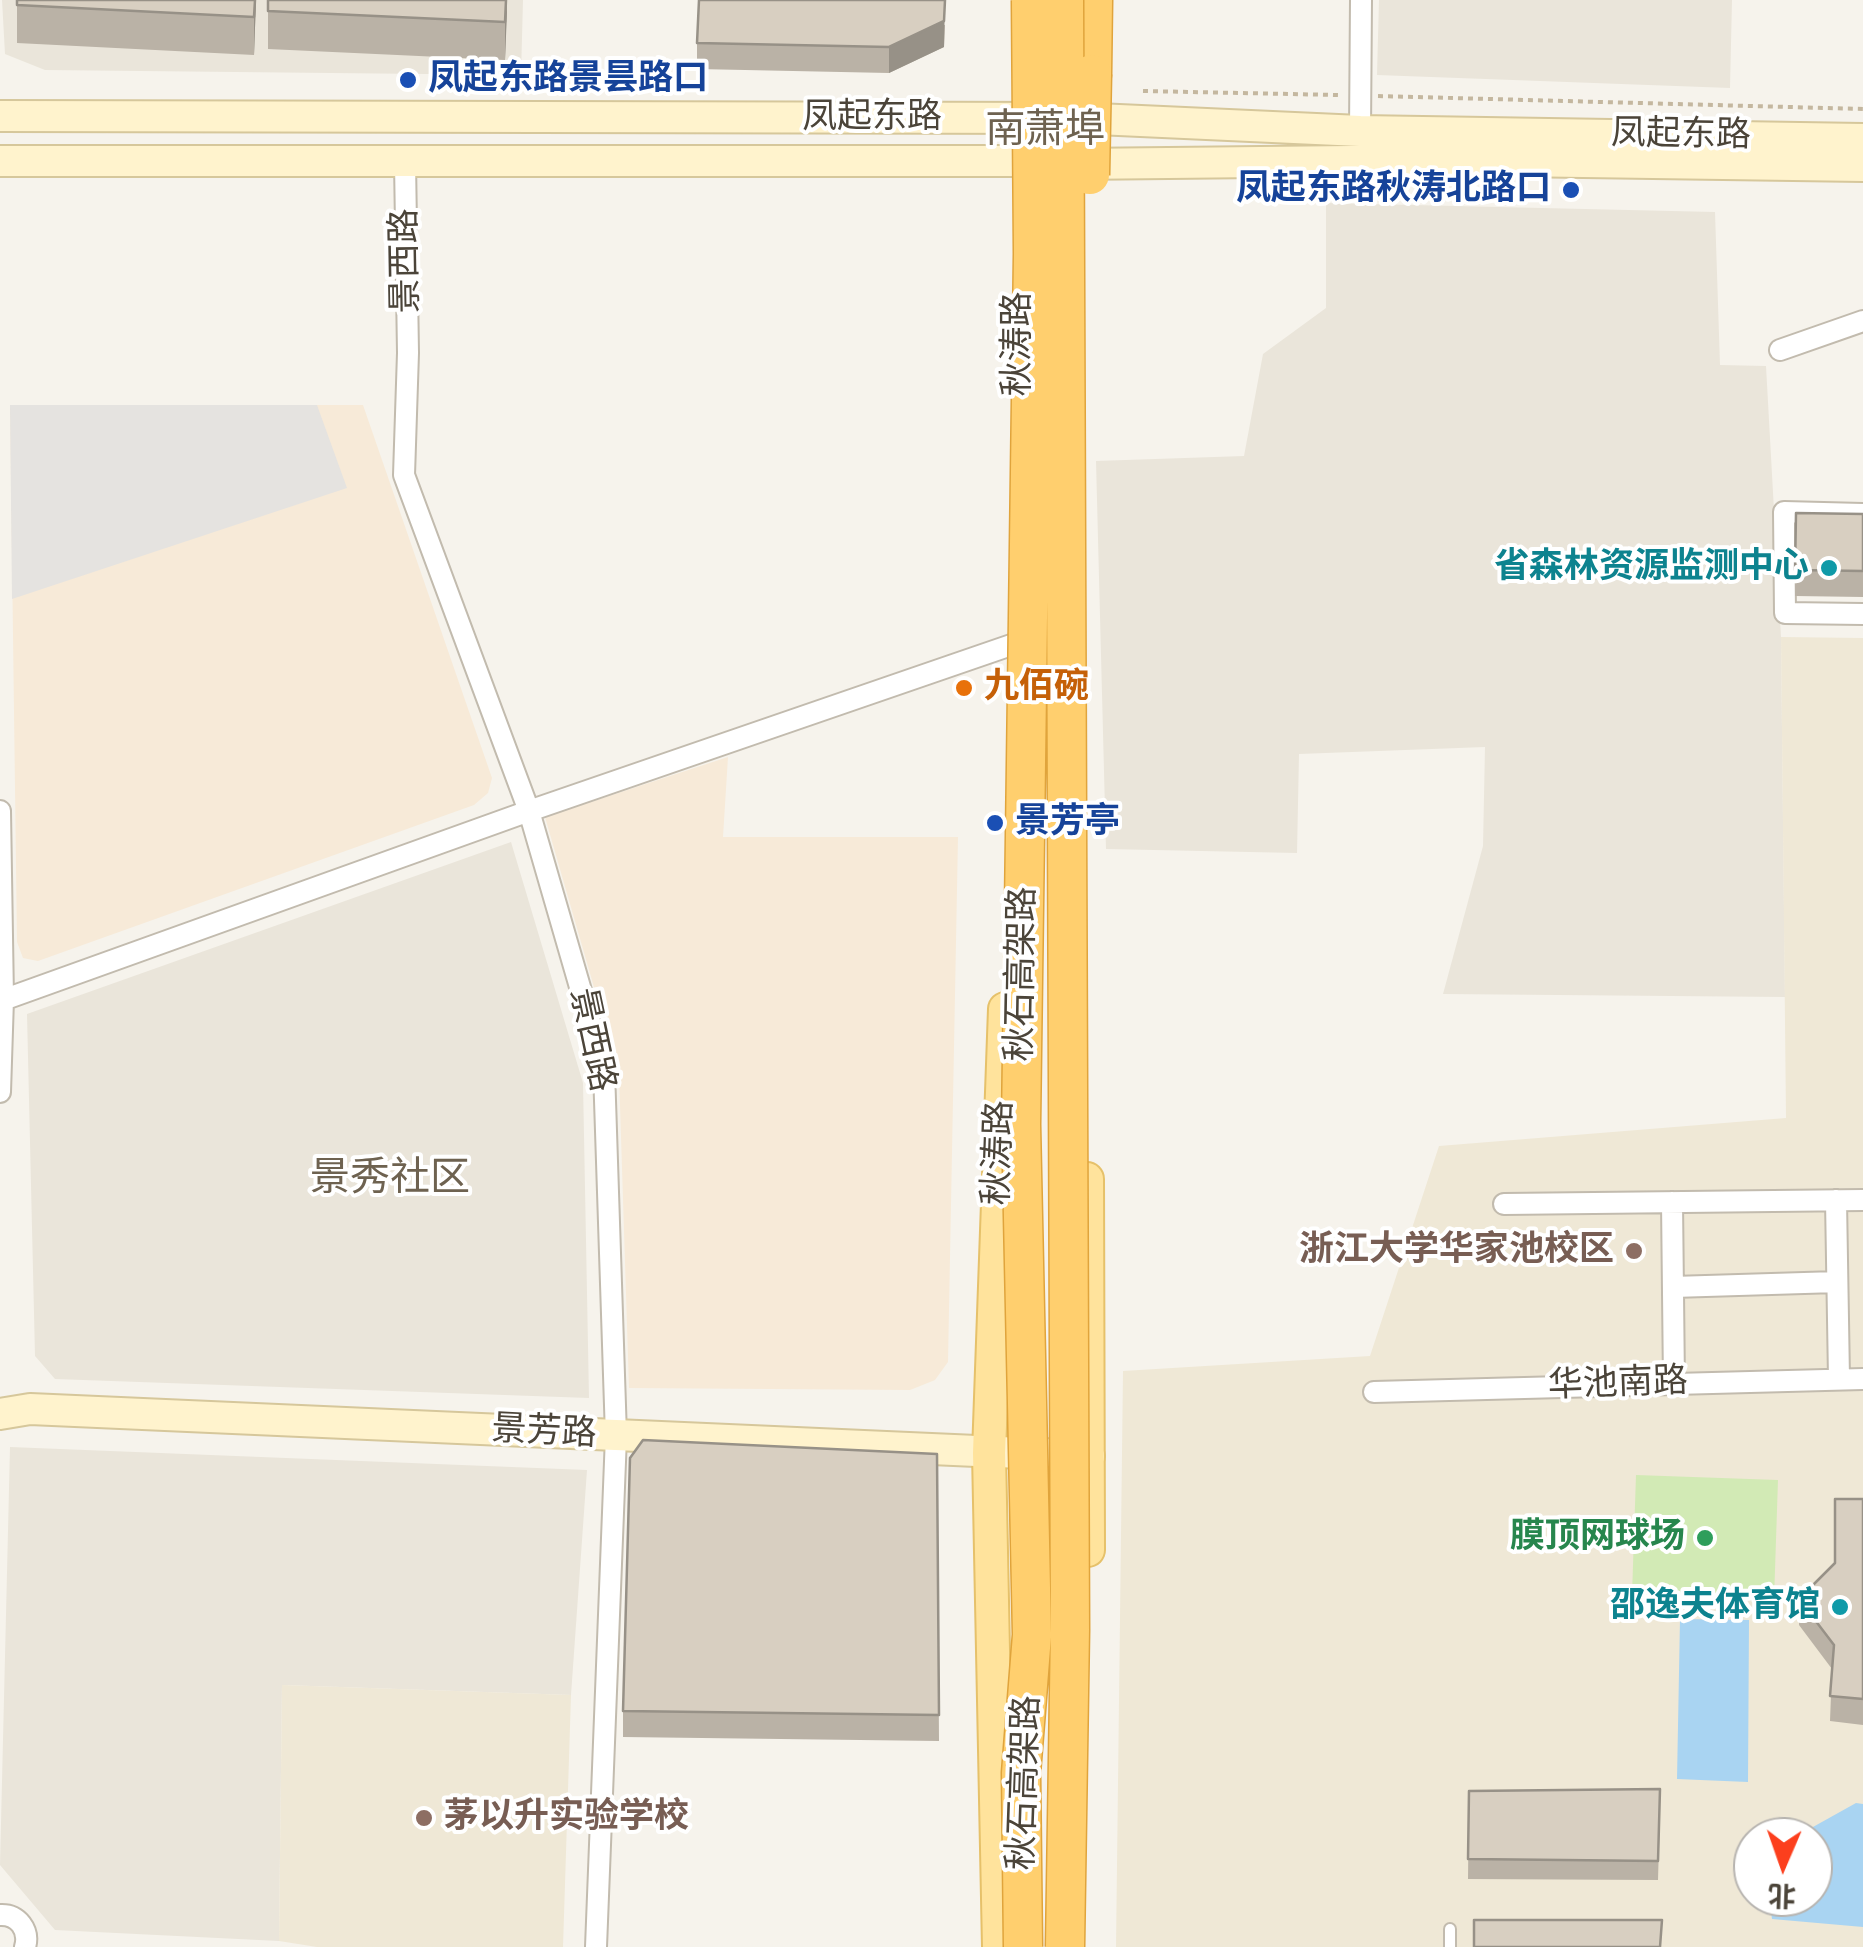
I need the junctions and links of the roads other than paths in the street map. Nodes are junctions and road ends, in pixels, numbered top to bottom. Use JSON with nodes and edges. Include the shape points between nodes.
{"nodes":[{"id":1,"x":1018,"y":0,"type":"edge"},
{"id":2,"x":1030,"y":0,"type":"edge"},
{"id":3,"x":1064,"y":0,"type":"edge"},
{"id":4,"x":1076,"y":0,"type":"edge"},
{"id":5,"x":1093,"y":0,"type":"edge"},
{"id":6,"x":1361,"y":0,"type":"edge"},
{"id":7,"x":0,"y":116,"type":"edge"},
{"id":8,"x":1019,"y":118,"type":"junction"},
{"id":9,"x":1075,"y":118,"type":"junction"},
{"id":10,"x":1360,"y":131,"type":"junction"},
{"id":11,"x":1863,"y":138,"type":"edge"},
{"id":12,"x":0,"y":160,"type":"edge"},
{"id":13,"x":1020,"y":161,"type":"junction"},
{"id":14,"x":406,"y":162,"type":"junction"},
{"id":15,"x":1077,"y":164,"type":"junction"},
{"id":16,"x":1863,"y":166,"type":"edge"},
{"id":17,"x":1863,"y":321,"type":"edge"},
{"id":18,"x":1780,"y":350,"type":"dead end"},
{"id":19,"x":1066,"y":497,"type":"junction"},
{"id":20,"x":1863,"y":514,"type":"edge"},
{"id":21,"x":1863,"y":614,"type":"edge"},
{"id":22,"x":1017,"y":644,"type":"junction"},
{"id":23,"x":529,"y":810,"type":"junction"},
{"id":24,"x":0,"y":811,"type":"edge"},
{"id":25,"x":0,"y":836,"type":"edge"},
{"id":26,"x":2,"y":1000,"type":"edge"},
{"id":27,"x":0,"y":1092,"type":"edge"},
{"id":28,"x":1836,"y":1200,"type":"junction"},
{"id":29,"x":1863,"y":1200,"type":"edge"},
{"id":30,"x":1672,"y":1202,"type":"junction"},
{"id":31,"x":1504,"y":1204,"type":"dead end"},
{"id":32,"x":1837,"y":1282,"type":"junction"},
{"id":33,"x":1673,"y":1287,"type":"junction"},
{"id":34,"x":1863,"y":1379,"type":"edge"},
{"id":35,"x":1839,"y":1380,"type":"junction"},
{"id":36,"x":1674,"y":1384,"type":"junction"},
{"id":37,"x":1374,"y":1392,"type":"dead end"},
{"id":38,"x":0,"y":1414,"type":"edge"},
{"id":39,"x":616,"y":1436,"type":"junction"},
{"id":40,"x":990,"y":1453,"type":"junction"},
{"id":41,"x":1089,"y":1456,"type":"junction"},
{"id":42,"x":0,"y":1916,"type":"edge"},
{"id":43,"x":1450,"y":1929,"type":"dead end"},
{"id":44,"x":25,"y":1947,"type":"edge"},
{"id":45,"x":596,"y":1947,"type":"edge"},
{"id":46,"x":1000,"y":1947,"type":"edge"},
{"id":47,"x":1023,"y":1947,"type":"edge"},
{"id":48,"x":1065,"y":1947,"type":"edge"},
{"id":49,"x":1084,"y":1947,"type":"edge"},
{"id":50,"x":1450,"y":1947,"type":"edge"}],
"edges":[{"from":1,"to":8,"type":"main road","name":"秋涛路"},
{"from":2,"to":47,"type":"highway","name":"秋石高架路","bridge":true,"via":[[1033,254],[1020,1124],[1032,1636],[1021,1772]]},
{"from":3,"to":19,"type":"highway","name":"秋石高架路","bridge":true},
{"from":4,"to":9,"type":"main road","name":"秋涛路"},
{"from":5,"to":19,"type":"highway","bridge":true,"via":[[1090,183]]},
{"from":6,"to":10,"type":"street"},
{"from":7,"to":8,"type":"main road","name":"凤起东路"},
{"from":8,"to":9,"type":"main road","name":"凤起东路"},
{"from":8,"to":13,"type":"main road","name":"秋涛路"},
{"from":9,"to":10,"type":"main road","name":"凤起东路"},
{"from":9,"to":15,"type":"main road","name":"秋涛路"},
{"from":10,"to":11,"type":"main road","name":"凤起东路"},
{"from":12,"to":14,"type":"main road","name":"凤起东路"},
{"from":13,"to":14,"type":"main road","name":"凤起东路"},
{"from":13,"to":15,"type":"main road","name":"凤起东路"},
{"from":13,"to":22,"type":"main road","name":"秋涛路"},
{"from":14,"to":23,"type":"street","name":"景西路","via":[[404,475]]},
{"from":15,"to":16,"type":"main road","name":"凤起东路"},
{"from":15,"to":41,"type":"main road","name":"秋涛路"},
{"from":17,"to":18,"type":"street"},
{"from":19,"to":48,"type":"highway","name":"秋石高架路","bridge":true},
{"from":20,"to":21,"type":"street","via":[[1784,512],[1785,613]]},
{"from":22,"to":23,"type":"street"},
{"from":22,"to":40,"type":"main road","name":"秋涛路"},
{"from":23,"to":26,"type":"street"},
{"from":23,"to":39,"type":"street","name":"景西路","via":[[604,1070]]},
{"from":24,"to":25,"type":"street"},
{"from":25,"to":26,"type":"street"},
{"from":26,"to":27,"type":"street"},
{"from":28,"to":29,"type":"street"},
{"from":28,"to":30,"type":"street"},
{"from":28,"to":32,"type":"street"},
{"from":30,"to":31,"type":"street"},
{"from":30,"to":33,"type":"street"},
{"from":32,"to":33,"type":"street"},
{"from":32,"to":35,"type":"street"},
{"from":33,"to":36,"type":"street"},
{"from":34,"to":35,"type":"street","name":"华池南路"},
{"from":35,"to":36,"type":"street","name":"华池南路"},
{"from":36,"to":37,"type":"street","name":"华池南路"},
{"from":38,"to":39,"type":"main road","name":"景芳路","via":[[30,1409]]},
{"from":39,"to":40,"type":"main road","name":"景芳路"},
{"from":39,"to":45,"type":"street","name":"景西路"},
{"from":40,"to":41,"type":"main road","name":"景芳路"},
{"from":40,"to":46,"type":"main road","name":"秋涛路"},
{"from":41,"to":49,"type":"main road","name":"秋涛路"},
{"from":42,"to":44,"type":"street","via":[[21,1923]]},
{"from":43,"to":50,"type":"lane"}]}
